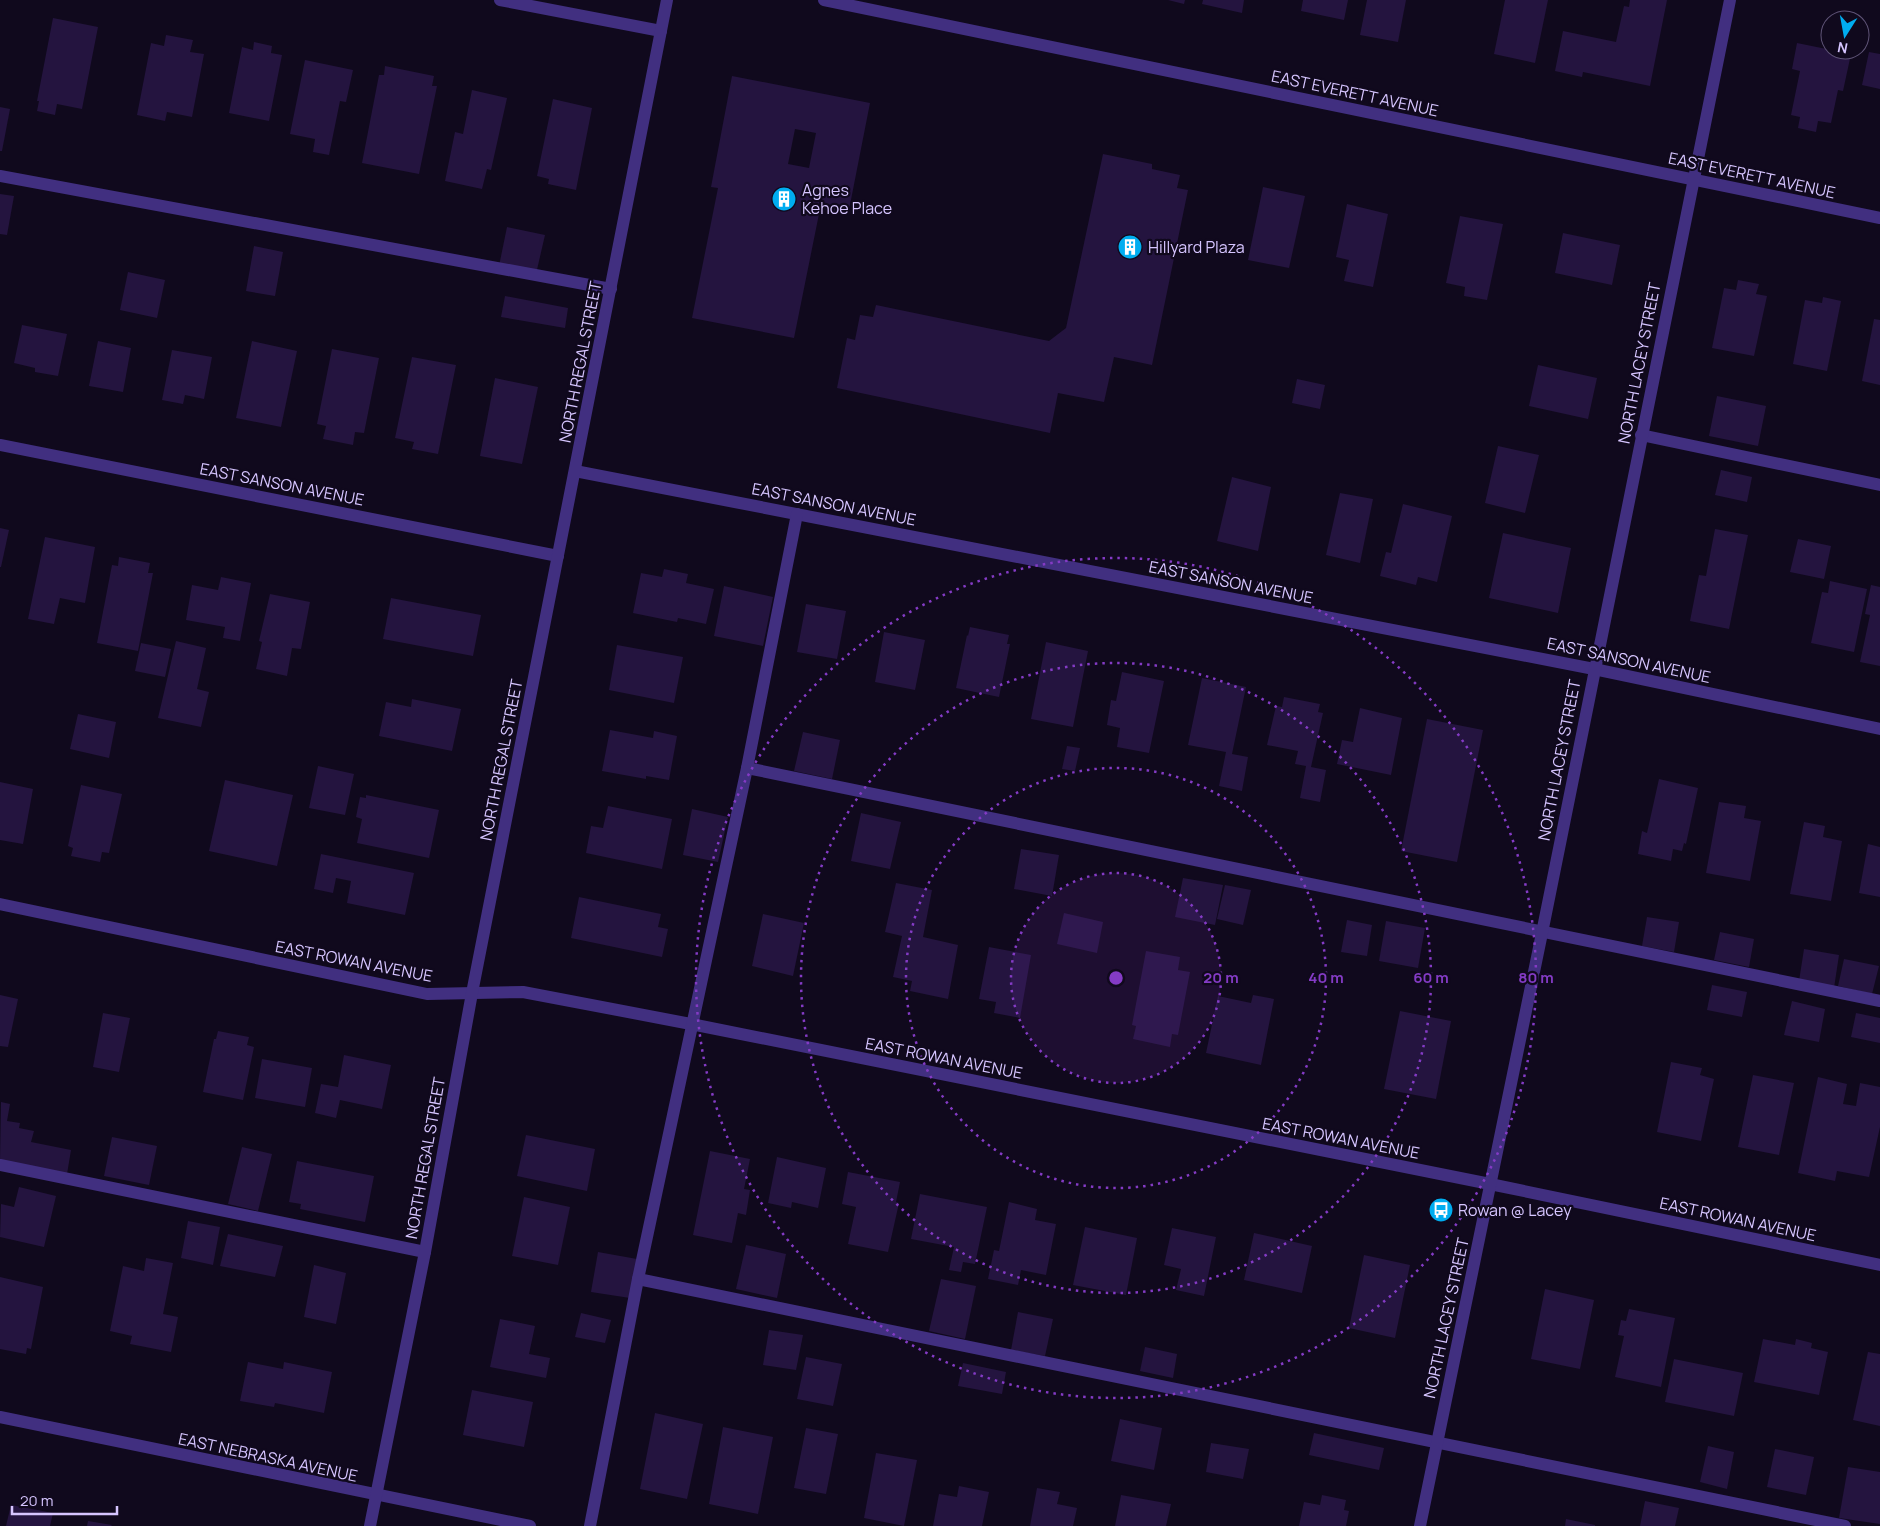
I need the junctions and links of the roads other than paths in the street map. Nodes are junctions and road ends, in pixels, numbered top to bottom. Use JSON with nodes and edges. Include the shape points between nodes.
{"nodes":[{"id":1,"x":500,"y":0,"type":"edge"},
{"id":2,"x":667,"y":0,"type":"edge"},
{"id":3,"x":824,"y":0,"type":"edge"},
{"id":4,"x":1730,"y":0,"type":"edge"},
{"id":5,"x":661,"y":31,"type":"junction"},
{"id":6,"x":0,"y":176,"type":"edge"},
{"id":7,"x":1693,"y":180,"type":"junction"},
{"id":8,"x":1880,"y":218,"type":"edge"},
{"id":9,"x":611,"y":288,"type":"junction"},
{"id":10,"x":1641,"y":435,"type":"junction"},
{"id":11,"x":0,"y":444,"type":"edge"},
{"id":12,"x":575,"y":471,"type":"junction"},
{"id":13,"x":1880,"y":485,"type":"edge"},
{"id":14,"x":797,"y":514,"type":"junction"},
{"id":15,"x":558,"y":556,"type":"junction"},
{"id":16,"x":1594,"y":669,"type":"junction"},
{"id":17,"x":1880,"y":729,"type":"edge"},
{"id":18,"x":747,"y":768,"type":"junction"},
{"id":19,"x":0,"y":904,"type":"edge"},
{"id":20,"x":1542,"y":933,"type":"junction"},
{"id":21,"x":472,"y":993,"type":"junction"},
{"id":22,"x":1880,"y":1001,"type":"edge"},
{"id":23,"x":691,"y":1024,"type":"junction"},
{"id":24,"x":0,"y":1165,"type":"edge"},
{"id":25,"x":1490,"y":1184,"type":"junction"},
{"id":26,"x":425,"y":1252,"type":"junction"},
{"id":27,"x":1880,"y":1265,"type":"edge"},
{"id":28,"x":638,"y":1279,"type":"junction"},
{"id":29,"x":0,"y":1417,"type":"edge"},
{"id":30,"x":1437,"y":1443,"type":"junction"},
{"id":31,"x":376,"y":1496,"type":"junction"},
{"id":32,"x":370,"y":1526,"type":"edge"},
{"id":33,"x":530,"y":1526,"type":"edge"},
{"id":34,"x":590,"y":1526,"type":"edge"},
{"id":35,"x":1420,"y":1526,"type":"edge"},
{"id":36,"x":1845,"y":1526,"type":"edge"}],
"edges":[{"from":1,"to":5,"type":"street"},
{"from":2,"to":5,"type":"street","name":"NORTH REGAL STREET"},
{"from":3,"to":7,"type":"street","name":"EAST EVERETT AVENUE"},
{"from":4,"to":7,"type":"street","name":"NORTH LACEY STREET"},
{"from":5,"to":9,"type":"street","name":"NORTH REGAL STREET"},
{"from":6,"to":9,"type":"street"},
{"from":7,"to":8,"type":"street","name":"EAST EVERETT AVENUE"},
{"from":7,"to":10,"type":"street","name":"NORTH LACEY STREET"},
{"from":9,"to":12,"type":"street","name":"NORTH REGAL STREET"},
{"from":10,"to":13,"type":"street"},
{"from":10,"to":16,"type":"street","name":"NORTH LACEY STREET"},
{"from":11,"to":15,"type":"street","name":"EAST SANSON AVENUE"},
{"from":12,"to":14,"type":"street","name":"EAST SANSON AVENUE"},
{"from":12,"to":15,"type":"street","name":"NORTH REGAL STREET"},
{"from":14,"to":16,"type":"street","name":"EAST SANSON AVENUE"},
{"from":14,"to":18,"type":"street"},
{"from":15,"to":21,"type":"street","name":"NORTH REGAL STREET"},
{"from":16,"to":17,"type":"street","name":"EAST SANSON AVENUE"},
{"from":16,"to":20,"type":"street","name":"NORTH LACEY STREET"},
{"from":18,"to":20,"type":"street"},
{"from":18,"to":23,"type":"street"},
{"from":19,"to":21,"type":"street","name":"EAST ROWAN AVENUE","via":[[427,994]]},
{"from":20,"to":22,"type":"street"},
{"from":20,"to":25,"type":"street","name":"NORTH LACEY STREET"},
{"from":21,"to":23,"type":"street","name":"EAST ROWAN AVENUE","via":[[523,992]]},
{"from":21,"to":26,"type":"street","name":"NORTH REGAL STREET"},
{"from":23,"to":25,"type":"street","name":"EAST ROWAN AVENUE"},
{"from":23,"to":28,"type":"street"},
{"from":24,"to":26,"type":"street"},
{"from":25,"to":27,"type":"street","name":"EAST ROWAN AVENUE"},
{"from":25,"to":30,"type":"street","name":"NORTH LACEY STREET"},
{"from":26,"to":31,"type":"street","name":"NORTH REGAL STREET"},
{"from":28,"to":30,"type":"street"},
{"from":28,"to":34,"type":"street"},
{"from":29,"to":31,"type":"street","name":"EAST NEBRASKA AVENUE"},
{"from":30,"to":35,"type":"street","name":"NORTH LACEY STREET"},
{"from":30,"to":36,"type":"street"},
{"from":31,"to":32,"type":"street","name":"NORTH REGAL STREET"},
{"from":31,"to":33,"type":"street","name":"EAST NEBRASKA AVENUE"}]}
